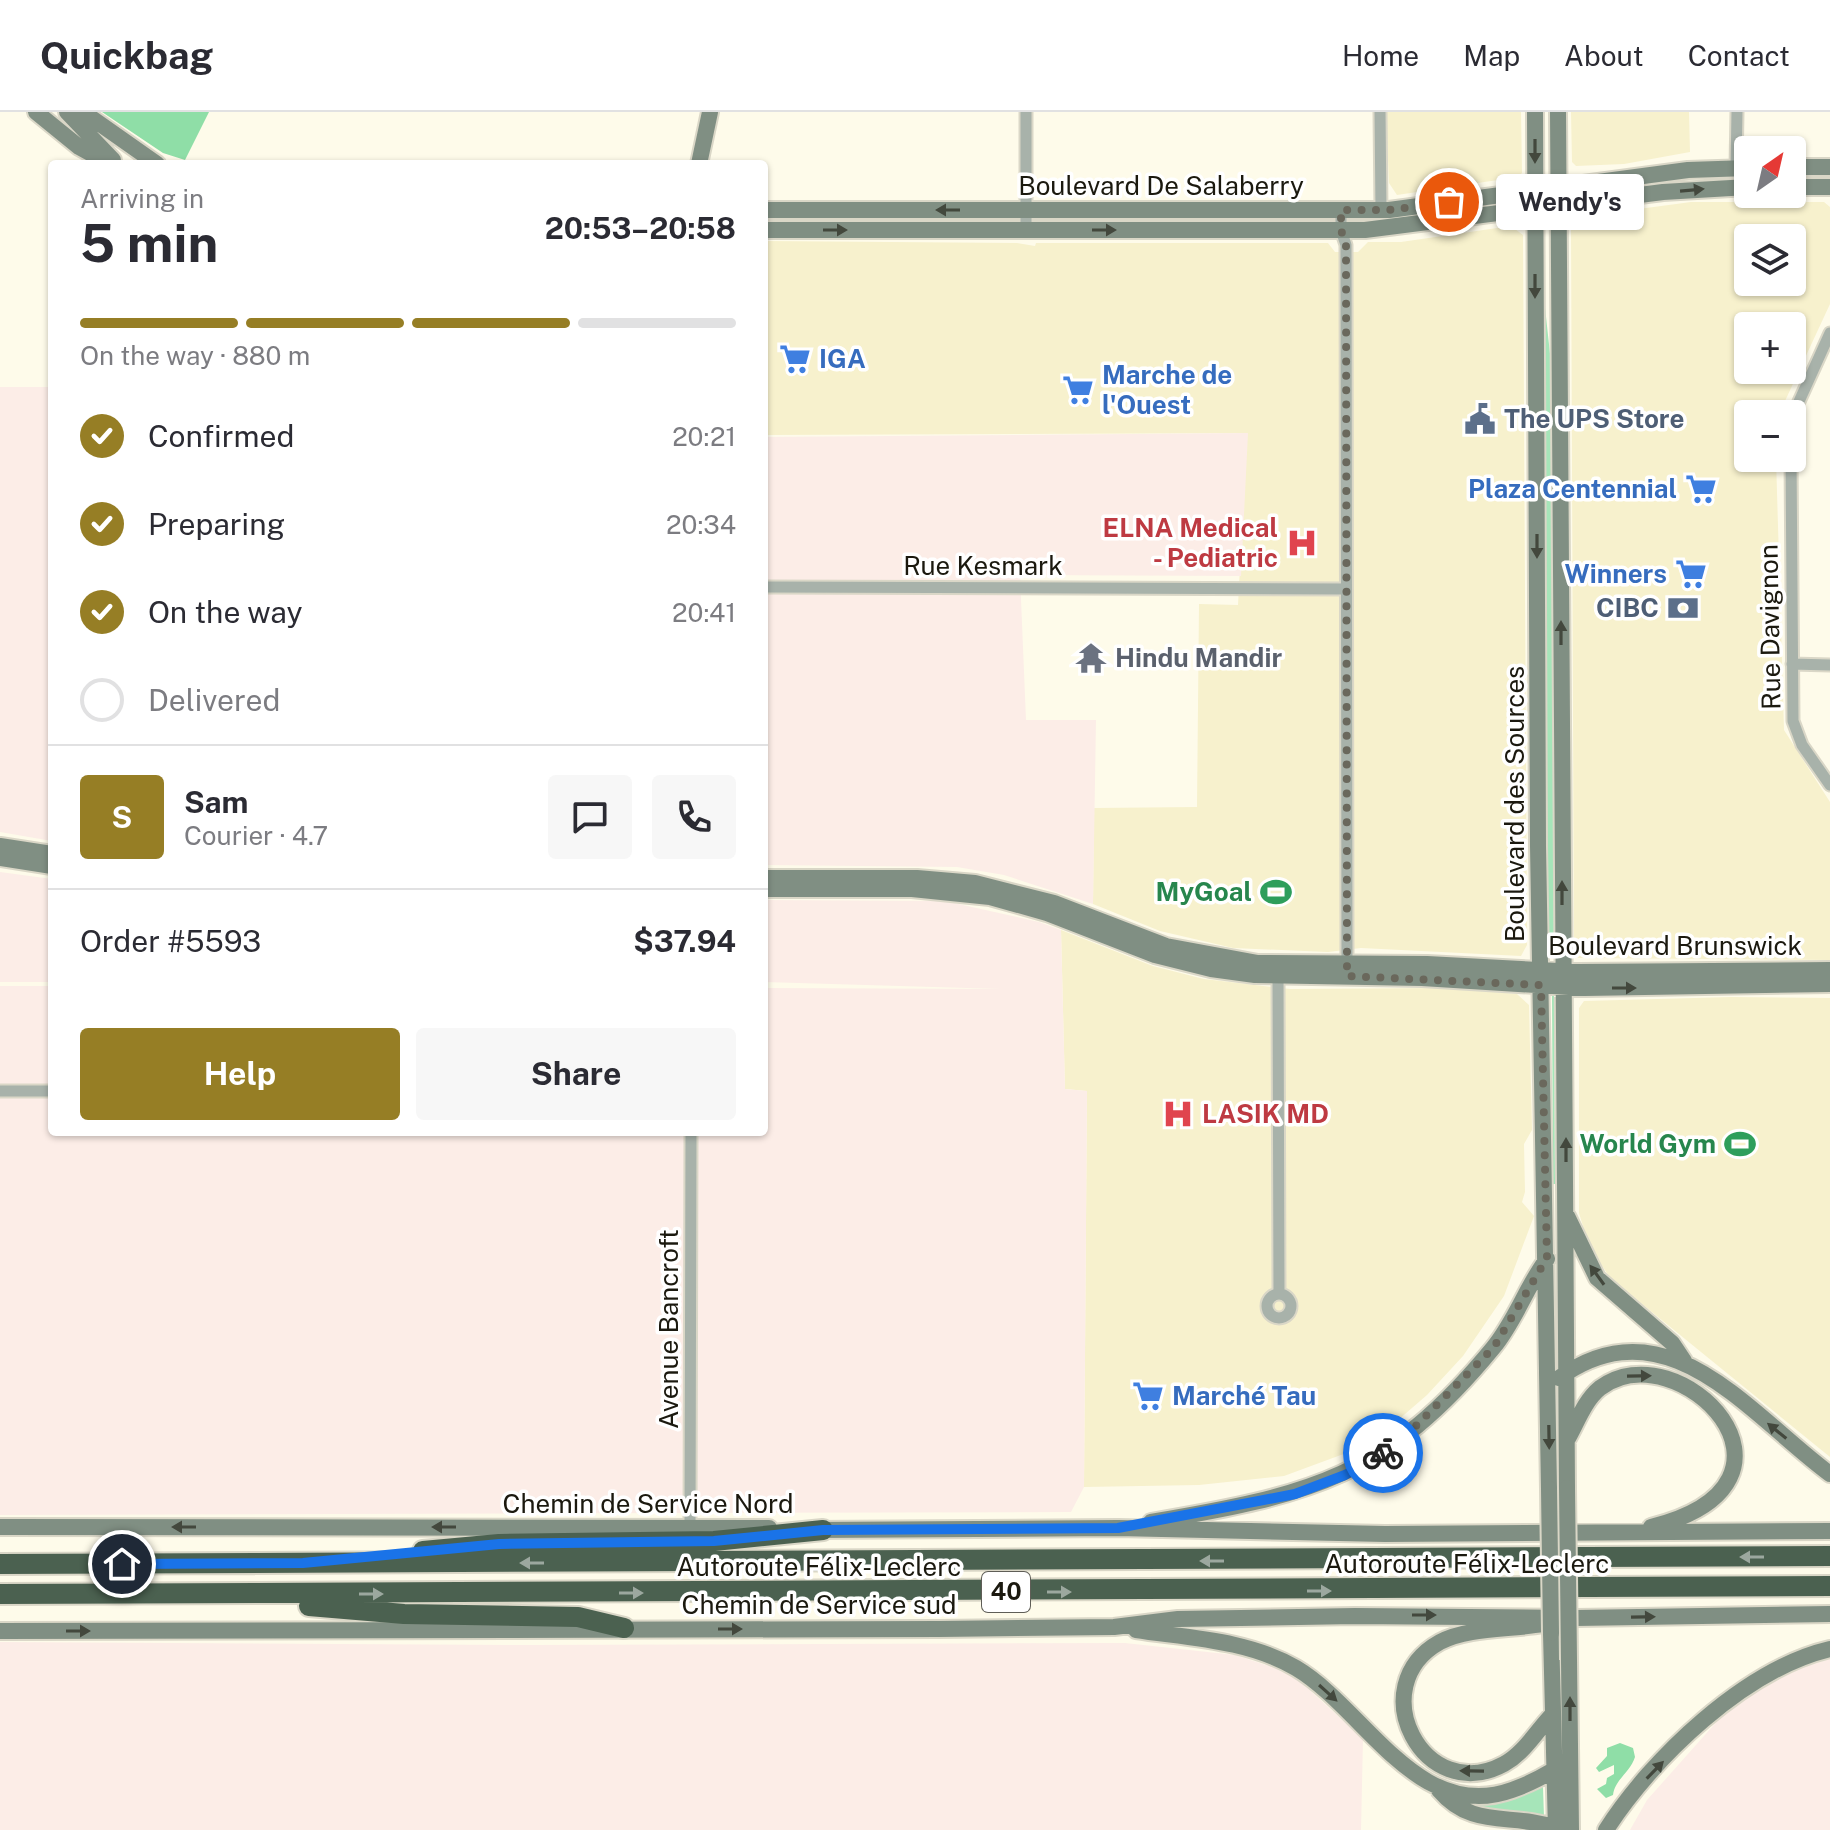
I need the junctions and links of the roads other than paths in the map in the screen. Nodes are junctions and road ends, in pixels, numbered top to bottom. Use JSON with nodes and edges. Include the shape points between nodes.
{"nodes":[{"id":1,"x":36,"y":112,"type":"edge"},
{"id":2,"x":67,"y":112,"type":"edge"},
{"id":3,"x":83,"y":112,"type":"edge"},
{"id":4,"x":710,"y":112,"type":"edge"},
{"id":5,"x":1026,"y":112,"type":"edge"},
{"id":6,"x":1380,"y":112,"type":"edge"},
{"id":7,"x":1535,"y":112,"type":"edge"},
{"id":8,"x":1558,"y":112,"type":"edge"},
{"id":9,"x":1737,"y":112,"type":"edge"},
{"id":10,"x":1739,"y":136,"type":"edge"},
{"id":11,"x":103,"y":160,"type":"edge"},
{"id":12,"x":113,"y":160,"type":"edge"},
{"id":13,"x":151,"y":160,"type":"edge"},
{"id":14,"x":700,"y":160,"type":"edge"},
{"id":15,"x":1806,"y":167,"type":"edge"},
{"id":16,"x":1830,"y":167,"type":"edge"},
{"id":17,"x":1734,"y":169,"type":"edge"},
{"id":18,"x":1661,"y":174,"type":"junction"},
{"id":19,"x":1806,"y":187,"type":"edge"},
{"id":20,"x":1830,"y":187,"type":"edge"},
{"id":21,"x":1559,"y":188,"type":"junction"},
{"id":22,"x":1734,"y":188,"type":"edge"},
{"id":23,"x":1535,"y":190,"type":"junction"},
{"id":24,"x":1663,"y":192,"type":"junction"},
{"id":25,"x":1559,"y":206,"type":"junction"},
{"id":26,"x":1536,"y":208,"type":"junction"},
{"id":27,"x":768,"y":210,"type":"edge"},
{"id":28,"x":1026,"y":210,"type":"junction"},
{"id":29,"x":1341,"y":210,"type":"junction"},
{"id":30,"x":1381,"y":210,"type":"junction"},
{"id":31,"x":1026,"y":229,"type":"junction"},
{"id":32,"x":768,"y":230,"type":"edge"},
{"id":33,"x":1341,"y":230,"type":"junction"},
{"id":34,"x":1830,"y":333,"type":"edge"},
{"id":35,"x":1800,"y":400,"type":"edge"},
{"id":36,"x":1791,"y":472,"type":"edge"},
{"id":37,"x":768,"y":587,"type":"edge"},
{"id":38,"x":1346,"y":589,"type":"junction"},
{"id":39,"x":1792,"y":664,"type":"junction"},
{"id":40,"x":1830,"y":665,"type":"edge"},
{"id":41,"x":1830,"y":785,"type":"edge"},
{"id":42,"x":0,"y":846,"type":"edge"},
{"id":43,"x":48,"y":853,"type":"edge"},
{"id":44,"x":0,"y":858,"type":"edge"},
{"id":45,"x":48,"y":865,"type":"edge"},
{"id":46,"x":768,"y":878,"type":"edge"},
{"id":47,"x":768,"y":889,"type":"edge"},
{"id":48,"x":1347,"y":970,"type":"junction"},
{"id":49,"x":1830,"y":970,"type":"edge"},
{"id":50,"x":1278,"y":976,"type":"junction"},
{"id":51,"x":1540,"y":978,"type":"junction"},
{"id":52,"x":1563,"y":979,"type":"junction"},
{"id":53,"x":1830,"y":984,"type":"edge"},
{"id":54,"x":0,"y":1091,"type":"edge"},
{"id":55,"x":48,"y":1091,"type":"edge"},
{"id":56,"x":691,"y":1136,"type":"edge"},
{"id":57,"x":1566,"y":1215,"type":"junction"},
{"id":58,"x":1547,"y":1258,"type":"junction"},
{"id":59,"x":1279,"y":1293,"type":"dead end"},
{"id":60,"x":1684,"y":1361,"type":"junction"},
{"id":61,"x":1565,"y":1374,"type":"junction"},
{"id":62,"x":1548,"y":1386,"type":"junction"},
{"id":63,"x":1567,"y":1442,"type":"junction"},
{"id":64,"x":1830,"y":1474,"type":"edge"},
{"id":65,"x":0,"y":1527,"type":"edge"},
{"id":66,"x":690,"y":1527,"type":"junction"},
{"id":67,"x":1118,"y":1528,"type":"junction"},
{"id":68,"x":823,"y":1530,"type":"junction"},
{"id":69,"x":1830,"y":1531,"type":"edge"},
{"id":70,"x":1632,"y":1532,"type":"junction"},
{"id":71,"x":1830,"y":1556,"type":"edge"},
{"id":72,"x":303,"y":1563,"type":"junction"},
{"id":73,"x":0,"y":1564,"type":"edge"},
{"id":74,"x":1830,"y":1586,"type":"edge"},
{"id":75,"x":0,"y":1594,"type":"edge"},
{"id":76,"x":181,"y":1594,"type":"junction"},
{"id":77,"x":1830,"y":1614,"type":"edge"},
{"id":78,"x":1576,"y":1618,"type":"junction"},
{"id":79,"x":1114,"y":1627,"type":"junction"},
{"id":80,"x":624,"y":1628,"type":"junction"},
{"id":81,"x":0,"y":1631,"type":"edge"},
{"id":82,"x":1830,"y":1649,"type":"edge"},
{"id":83,"x":1551,"y":1716,"type":"junction"},
{"id":84,"x":1570,"y":1758,"type":"junction"},
{"id":85,"x":1555,"y":1771,"type":"junction"},
{"id":86,"x":1438,"y":1789,"type":"junction"},
{"id":87,"x":1561,"y":1829,"type":"edge"},
{"id":88,"x":1606,"y":1830,"type":"edge"}],
"edges":[{"from":1,"to":11,"type":"main road"},
{"from":2,"to":12,"type":"main road"},
{"from":3,"to":13,"type":"main road"},
{"from":4,"to":14,"type":"main road"},
{"from":5,"to":28,"type":"street"},
{"from":6,"to":30,"type":"street"},
{"from":7,"to":23,"type":"main road","name":"Boulevard des Sources","one_way":true},
{"from":8,"to":21,"type":"main road","name":"Boulevard des Sources"},
{"from":9,"to":10,"type":"street"},
{"from":15,"to":16,"type":"main road"},
{"from":17,"to":18,"type":"main road","name":"Boulevard De Salaberry"},
{"from":18,"to":21,"type":"main road","name":"Boulevard De Salaberry"},
{"from":18,"to":24,"type":"main road"},
{"from":19,"to":20,"type":"main road"},
{"from":21,"to":23,"type":"main road","name":"Boulevard De Salaberry"},
{"from":21,"to":25,"type":"main road","name":"Boulevard des Sources"},
{"from":24,"to":22,"type":"main road","name":"Boulevard De Salaberry","one_way":true},
{"from":23,"to":26,"type":"main road","name":"Boulevard des Sources"},
{"from":23,"to":30,"type":"main road","name":"Boulevard De Salaberry"},
{"from":24,"to":25,"type":"main road","name":"Boulevard De Salaberry"},
{"from":25,"to":26,"type":"main road","name":"Boulevard De Salaberry"},
{"from":52,"to":25,"type":"main road","name":"Boulevard des Sources","one_way":true},
{"from":26,"to":33,"type":"main road","name":"Boulevard De Salaberry"},
{"from":26,"to":51,"type":"main road","name":"Boulevard des Sources","one_way":true},
{"from":28,"to":27,"type":"main road","name":"Boulevard De Salaberry","one_way":true},
{"from":28,"to":29,"type":"main road","name":"Boulevard De Salaberry"},
{"from":28,"to":31,"type":"street"},
{"from":29,"to":30,"type":"main road","name":"Boulevard De Salaberry"},
{"from":29,"to":33,"type":"street"},
{"from":32,"to":31,"type":"main road","name":"Boulevard De Salaberry","one_way":true},
{"from":31,"to":33,"type":"main road","name":"Boulevard De Salaberry","one_way":true},
{"from":33,"to":38,"type":"street","via":[[1346,245]]},
{"from":34,"to":35,"type":"street"},
{"from":36,"to":39,"type":"street","name":"Rue Davignon"},
{"from":37,"to":38,"type":"street","name":"Rue Kesmark"},
{"from":38,"to":48,"type":"street"},
{"from":39,"to":40,"type":"street"},
{"from":39,"to":41,"type":"street","name":"Rue Davignon","via":[[1796,733]]},
{"from":42,"to":43,"type":"main road"},
{"from":44,"to":45,"type":"main road"},
{"from":46,"to":48,"type":"main road","name":"Boulevard Brunswick","via":[[975,883],[1045,899],[1195,954]]},
{"from":47,"to":50,"type":"main road","name":"Boulevard Brunswick","via":[[970,894],[1040,910],[1188,964]]},
{"from":48,"to":50,"type":"main road","name":"Boulevard Brunswick"},
{"from":48,"to":51,"type":"main road","name":"Boulevard Brunswick"},
{"from":49,"to":52,"type":"main road","name":"Boulevard Brunswick"},
{"from":50,"to":59,"type":"street"},
{"from":51,"to":52,"type":"main road","name":"Boulevard Brunswick"},
{"from":51,"to":58,"type":"main road","name":"Boulevard des Sources"},
{"from":52,"to":53,"type":"main road","name":"Boulevard Brunswick","one_way":true},
{"from":57,"to":52,"type":"main road","name":"Boulevard des Sources","one_way":true},
{"from":54,"to":55,"type":"street"},
{"from":56,"to":66,"type":"street","name":"Avenue Bancroft"},
{"from":60,"to":57,"type":"main road","one_way":true,"via":[[1672,1343],[1597,1278]]},
{"from":57,"to":61,"type":"main road","name":"Boulevard des Sources"},
{"from":58,"to":62,"type":"main road","name":"Boulevard des Sources"},
{"from":58,"to":67,"type":"main road","via":[[1494,1347],[1406,1436],[1374,1459],[1331,1481],[1276,1499]]},
{"from":60,"to":61,"type":"main road","via":[[1628,1352]]},
{"from":64,"to":60,"type":"main road","one_way":true},
{"from":61,"to":62,"type":"main road"},
{"from":61,"to":63,"type":"main road","name":"Boulevard des Sources"},
{"from":62,"to":83,"type":"main road","name":"Boulevard des Sources","one_way":true,"bridge":true},
{"from":63,"to":70,"type":"main road","one_way":true,"via":[[1597,1391],[1631,1376],[1686,1386],[1725,1420],[1738,1458],[1725,1492],[1683,1519]]},
{"from":84,"to":63,"type":"main road","name":"Boulevard des Sources","one_way":true,"bridge":true},
{"from":66,"to":65,"type":"main road","name":"Chemin de Service Nord","one_way":true},
{"from":66,"to":68,"type":"main road","name":"Chemin de Service Nord"},
{"from":67,"to":68,"type":"main road","name":"Chemin de Service Nord"},
{"from":67,"to":70,"type":"main road","name":"Chemin de Service Nord"},
{"from":68,"to":72,"type":"highway","via":[[714,1541],[499,1544]]},
{"from":69,"to":70,"type":"main road"},
{"from":71,"to":72,"type":"highway","name":"Autoroute Félix-Leclerc","number":"40","one_way":true},
{"from":72,"to":73,"type":"highway","name":"Autoroute Félix-Leclerc","number":"40"},
{"from":76,"to":74,"type":"highway","name":"Autoroute Félix-Leclerc","number":"40","one_way":true},
{"from":75,"to":76,"type":"highway","name":"Autoroute Félix-Leclerc","number":"40"},
{"from":76,"to":80,"type":"highway","via":[[404,1614],[578,1617]]},
{"from":78,"to":77,"type":"main road","name":"Chemin de Service sud","one_way":true},
{"from":79,"to":78,"type":"main road","name":"Chemin de Service sud","one_way":true,"via":[[1178,1619]]},
{"from":83,"to":78,"type":"main road","one_way":true,"via":[[1511,1759],[1487,1771],[1467,1772],[1442,1766],[1418,1747],[1403,1701],[1416,1664],[1438,1643]]},
{"from":80,"to":79,"type":"main road","name":"Chemin de Service sud","one_way":true},
{"from":79,"to":86,"type":"main road","one_way":true,"via":[[1236,1645],[1276,1658],[1319,1684]]},
{"from":81,"to":80,"type":"main road","name":"Chemin de Service sud","one_way":true},
{"from":88,"to":82,"type":"main road","one_way":true,"via":[[1641,1784],[1726,1700],[1779,1665]]},
{"from":83,"to":85,"type":"main road","name":"Boulevard des Sources"},
{"from":84,"to":85,"type":"main road"},
{"from":84,"to":87,"type":"main road","name":"Boulevard des Sources"},
{"from":85,"to":86,"type":"main road","via":[[1492,1796],[1469,1798]]},
{"from":85,"to":87,"type":"main road","name":"Boulevard des Sources"},
{"from":86,"to":87,"type":"main road","via":[[1451,1807],[1471,1817]]}]}
